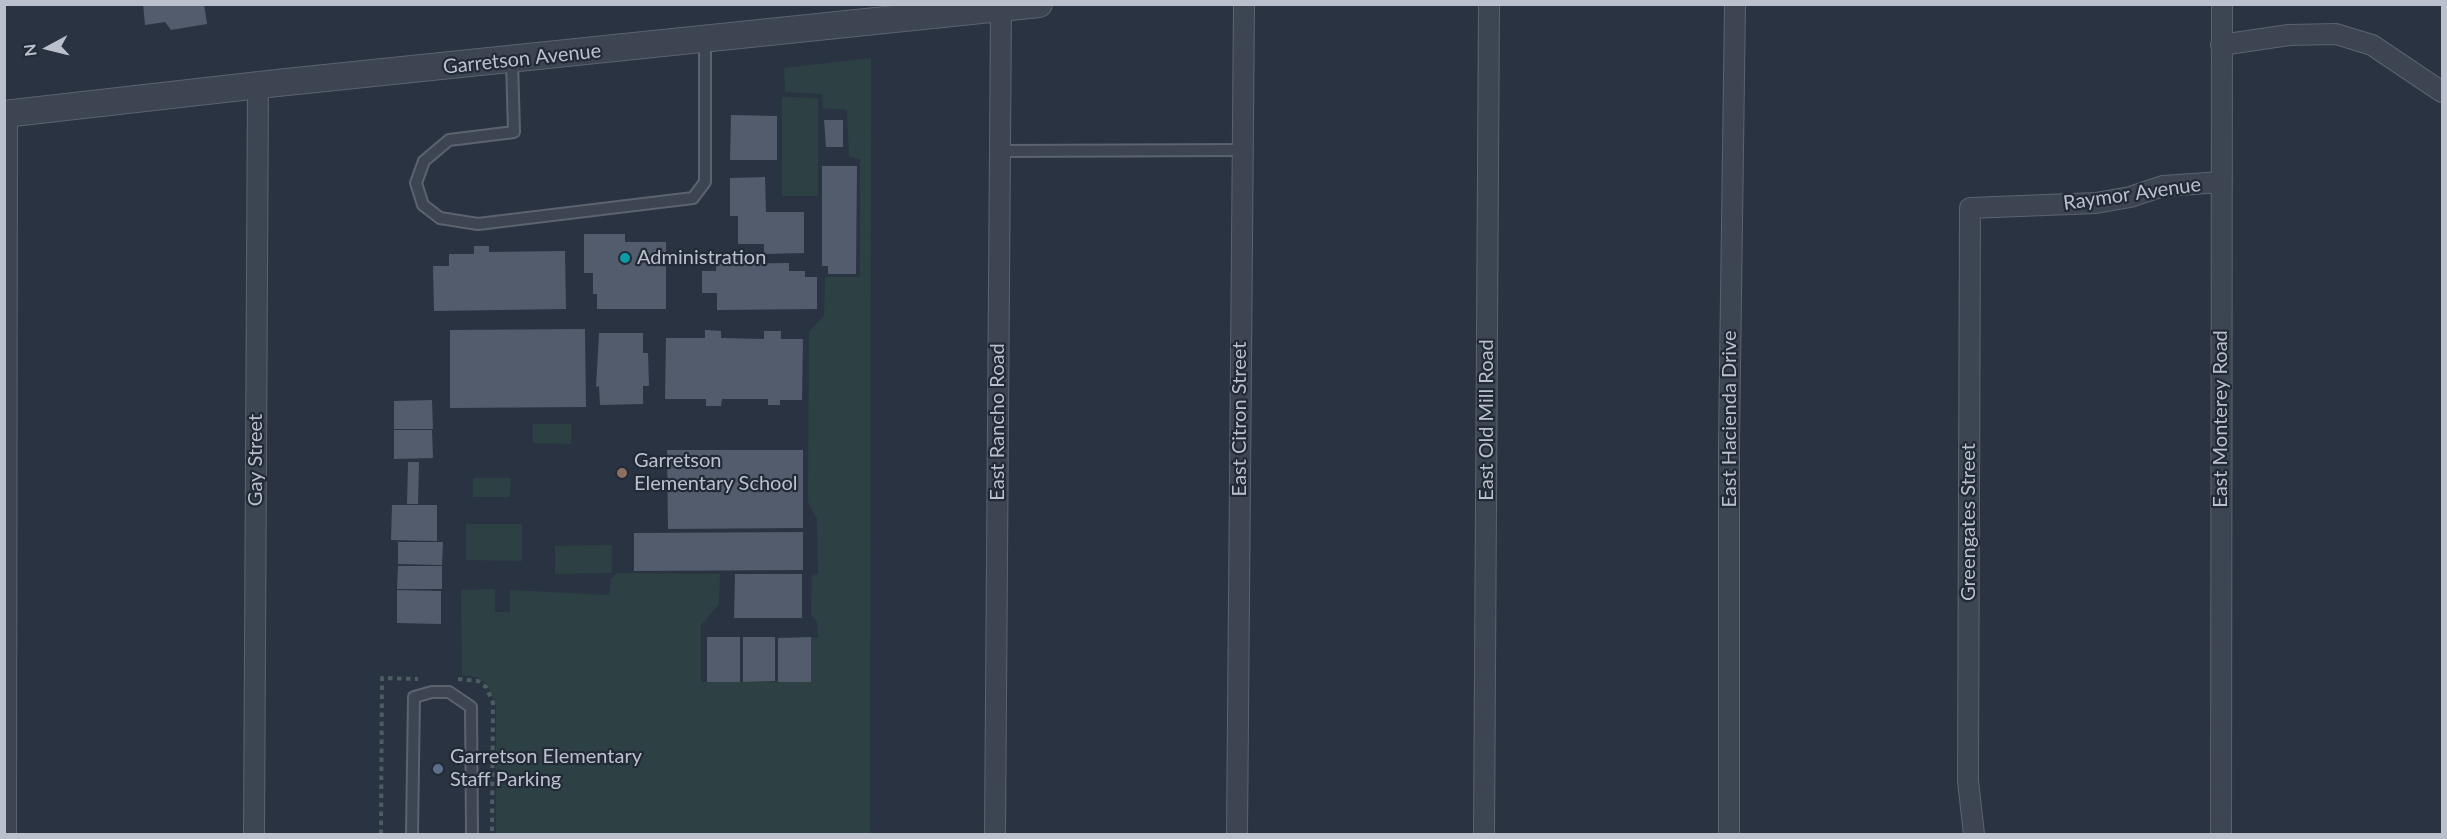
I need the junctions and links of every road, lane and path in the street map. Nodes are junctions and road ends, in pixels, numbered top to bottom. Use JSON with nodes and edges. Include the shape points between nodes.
{"nodes":[{"id":1,"x":1039,"y":4,"type":"edge"},
{"id":2,"x":1244,"y":4,"type":"edge"},
{"id":3,"x":1489,"y":4,"type":"edge"},
{"id":4,"x":1735,"y":4,"type":"edge"},
{"id":5,"x":2222,"y":4,"type":"edge"},
{"id":6,"x":1001,"y":9,"type":"junction"},
{"id":7,"x":705,"y":40,"type":"junction"},
{"id":8,"x":2222,"y":45,"type":"junction"},
{"id":9,"x":512,"y":61,"type":"junction"},
{"id":10,"x":258,"y":85,"type":"junction"},
{"id":11,"x":2442,"y":92,"type":"edge"},
{"id":12,"x":6,"y":114,"type":"edge"},
{"id":13,"x":1242,"y":150,"type":"junction"},
{"id":14,"x":1000,"y":151,"type":"junction"},
{"id":15,"x":2221,"y":182,"type":"junction"},
{"id":16,"x":1970,"y":208,"type":"joint"},
{"id":17,"x":427,"y":679,"type":"dead end"},
{"id":18,"x":449,"y":679,"type":"dead end"},
{"id":19,"x":6,"y":834,"type":"edge"},
{"id":20,"x":254,"y":834,"type":"edge"},
{"id":21,"x":381,"y":834,"type":"edge"},
{"id":22,"x":412,"y":834,"type":"edge"},
{"id":23,"x":472,"y":834,"type":"edge"},
{"id":24,"x":492,"y":834,"type":"edge"},
{"id":25,"x":995,"y":834,"type":"edge"},
{"id":26,"x":1237,"y":834,"type":"edge"},
{"id":27,"x":1484,"y":834,"type":"edge"},
{"id":28,"x":1729,"y":834,"type":"edge"},
{"id":29,"x":1974,"y":834,"type":"edge"},
{"id":30,"x":2221,"y":834,"type":"edge"}],
"edges":[{"from":1,"to":6,"type":"street","name":"Garretson Avenue"},
{"from":2,"to":13,"type":"street","name":"East Citron Street"},
{"from":3,"to":27,"type":"street","name":"East Old Mill Road"},
{"from":4,"to":28,"type":"street","name":"East Hacienda Drive"},
{"from":5,"to":8,"type":"street","name":"East Monterey Road"},
{"from":6,"to":7,"type":"street","name":"Garretson Avenue"},
{"from":6,"to":14,"type":"street","name":"East Rancho Road"},
{"from":7,"to":9,"type":"street","name":"Garretson Avenue"},
{"from":7,"to":9,"type":"lane","via":[[705,182],[693,198],[478,224],[440,218],[423,205],[416,183],[423,161],[449,140],[514,132]]},
{"from":8,"to":11,"type":"street","via":[[2289,35],[2336,34],[2372,45]]},
{"from":8,"to":15,"type":"street","name":"East Monterey Road"},
{"from":9,"to":10,"type":"street","name":"Garretson Avenue"},
{"from":10,"to":12,"type":"street","name":"Garretson Avenue"},
{"from":10,"to":20,"type":"street","name":"Gay Street"},
{"from":12,"to":19,"type":"street"},
{"from":13,"to":14,"type":"lane"},
{"from":13,"to":26,"type":"street","name":"East Citron Street"},
{"from":14,"to":25,"type":"street","name":"East Rancho Road"},
{"from":15,"to":16,"type":"street","name":"Raymor Avenue","via":[[2163,186],[2096,203]]},
{"from":15,"to":30,"type":"street","name":"East Monterey Road"},
{"from":16,"to":29,"type":"street","name":"Greengates Street","via":[[1968,781]]},
{"from":17,"to":21,"type":"path","via":[[382,678]]},
{"from":18,"to":24,"type":"path","via":[[478,681],[491,694]]},
{"from":22,"to":23,"type":"lane","via":[[414,697],[449,692],[471,707]]}]}
